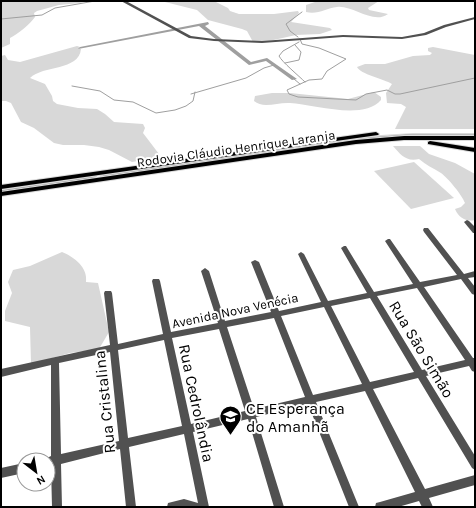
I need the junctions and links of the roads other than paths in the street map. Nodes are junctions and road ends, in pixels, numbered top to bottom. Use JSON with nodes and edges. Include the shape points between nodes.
{"nodes":[{"id":1,"x":123,"y":1,"type":"edge"},
{"id":2,"x":475,"y":18,"type":"edge"},
{"id":3,"x":475,"y":132,"type":"edge"},
{"id":4,"x":475,"y":138,"type":"edge"},
{"id":5,"x":345,"y":144,"type":"junction"},
{"id":6,"x":475,"y":150,"type":"edge"},
{"id":7,"x":1,"y":187,"type":"edge"},
{"id":8,"x":1,"y":194,"type":"edge"},
{"id":9,"x":467,"y":222,"type":"dead end"},
{"id":10,"x":426,"y":230,"type":"dead end"},
{"id":11,"x":475,"y":231,"type":"edge"},
{"id":12,"x":388,"y":240,"type":"dead end"},
{"id":13,"x":344,"y":248,"type":"dead end"},
{"id":14,"x":301,"y":254,"type":"dead end"},
{"id":15,"x":255,"y":262,"type":"dead end"},
{"id":16,"x":205,"y":271,"type":"dead end"},
{"id":17,"x":475,"y":274,"type":"edge"},
{"id":18,"x":463,"y":277,"type":"junction"},
{"id":19,"x":156,"y":281,"type":"dead end"},
{"id":20,"x":419,"y":286,"type":"junction"},
{"id":21,"x":475,"y":292,"type":"edge"},
{"id":22,"x":108,"y":293,"type":"dead end"},
{"id":23,"x":372,"y":295,"type":"junction"},
{"id":24,"x":326,"y":304,"type":"junction"},
{"id":25,"x":275,"y":314,"type":"junction"},
{"id":26,"x":222,"y":325,"type":"junction"},
{"id":27,"x":167,"y":336,"type":"junction"},
{"id":28,"x":113,"y":348,"type":"junction"},
{"id":29,"x":54,"y":362,"type":"junction"},
{"id":30,"x":474,"y":364,"type":"edge"},
{"id":31,"x":1,"y":373,"type":"edge"},
{"id":32,"x":420,"y":374,"type":"junction"},
{"id":33,"x":366,"y":386,"type":"junction"},
{"id":34,"x":309,"y":399,"type":"junction"},
{"id":35,"x":251,"y":414,"type":"junction"},
{"id":36,"x":188,"y":430,"type":"junction"},
{"id":37,"x":124,"y":444,"type":"junction"},
{"id":38,"x":52,"y":452,"type":"edge"},
{"id":39,"x":56,"y":460,"type":"edge"},
{"id":40,"x":475,"y":465,"type":"edge"},
{"id":41,"x":16,"y":470,"type":"edge"},
{"id":42,"x":1,"y":473,"type":"edge"},
{"id":43,"x":475,"y":480,"type":"edge"},
{"id":44,"x":55,"y":492,"type":"edge"},
{"id":45,"x":422,"y":496,"type":"junction"},
{"id":46,"x":57,"y":507,"type":"edge"},
{"id":47,"x":131,"y":507,"type":"edge"},
{"id":48,"x":172,"y":507,"type":"edge"},
{"id":49,"x":196,"y":507,"type":"edge"},
{"id":50,"x":204,"y":507,"type":"edge"},
{"id":51,"x":279,"y":507,"type":"edge"},
{"id":52,"x":354,"y":507,"type":"edge"},
{"id":53,"x":380,"y":507,"type":"edge"},
{"id":54,"x":428,"y":507,"type":"edge"}],
"edges":[{"from":1,"to":2,"type":"street","via":[[190,37],[250,42],[343,36],[402,38],[425,34]]},
{"from":3,"to":7,"type":"main road","name":"Rodovia Cláudio Henrique Laranja","via":[[400,132],[352,136]]},
{"from":4,"to":5,"type":"main road","name":"Rodovia Cláudio Henrique Laranja","via":[[404,138]]},
{"from":5,"to":6,"type":"main road","via":[[406,141]]},
{"from":5,"to":8,"type":"main road","name":"Rodovia Cláudio Henrique Laranja"},
{"from":9,"to":11,"type":"street"},
{"from":10,"to":18,"type":"street"},
{"from":12,"to":20,"type":"street"},
{"from":13,"to":23,"type":"street","name":"Rua São Simão"},
{"from":14,"to":24,"type":"street"},
{"from":15,"to":25,"type":"street"},
{"from":16,"to":26,"type":"street"},
{"from":17,"to":18,"type":"street","name":"Avenida Nova Venécia"},
{"from":18,"to":20,"type":"street","name":"Avenida Nova Venécia"},
{"from":18,"to":21,"type":"street"},
{"from":19,"to":27,"type":"street","name":"Rua Cedrolândia"},
{"from":20,"to":23,"type":"street","name":"Avenida Nova Venécia"},
{"from":20,"to":30,"type":"street"},
{"from":22,"to":28,"type":"street","name":"Rua Cristalina"},
{"from":23,"to":24,"type":"street","name":"Avenida Nova Venécia"},
{"from":23,"to":32,"type":"street","name":"Rua São Simão"},
{"from":24,"to":25,"type":"street","name":"Avenida Nova Venécia"},
{"from":24,"to":33,"type":"street"},
{"from":25,"to":26,"type":"street","name":"Avenida Nova Venécia"},
{"from":25,"to":34,"type":"street"},
{"from":26,"to":27,"type":"street","name":"Avenida Nova Venécia"},
{"from":26,"to":35,"type":"street"},
{"from":27,"to":28,"type":"street","name":"Avenida Nova Venécia"},
{"from":27,"to":36,"type":"street","name":"Rua Cedrolândia"},
{"from":28,"to":29,"type":"street","name":"Avenida Nova Venécia"},
{"from":28,"to":37,"type":"street","name":"Rua Cristalina"},
{"from":29,"to":31,"type":"street","name":"Avenida Nova Venécia"},
{"from":29,"to":38,"type":"street"},
{"from":30,"to":32,"type":"street"},
{"from":32,"to":33,"type":"street"},
{"from":32,"to":40,"type":"street","name":"Rua São Simão"},
{"from":33,"to":34,"type":"street"},
{"from":33,"to":45,"type":"street"},
{"from":34,"to":35,"type":"street"},
{"from":34,"to":52,"type":"street"},
{"from":35,"to":36,"type":"street"},
{"from":35,"to":51,"type":"street"},
{"from":36,"to":37,"type":"street"},
{"from":36,"to":50,"type":"street","name":"Rua Cedrolândia"},
{"from":37,"to":39,"type":"street"},
{"from":37,"to":47,"type":"street","name":"Rua Cristalina"},
{"from":41,"to":42,"type":"street"},
{"from":43,"to":45,"type":"street"},
{"from":44,"to":46,"type":"street"},
{"from":45,"to":53,"type":"street"},
{"from":45,"to":54,"type":"street"},
{"from":48,"to":49,"type":"street","via":[[184,504]]}]}
